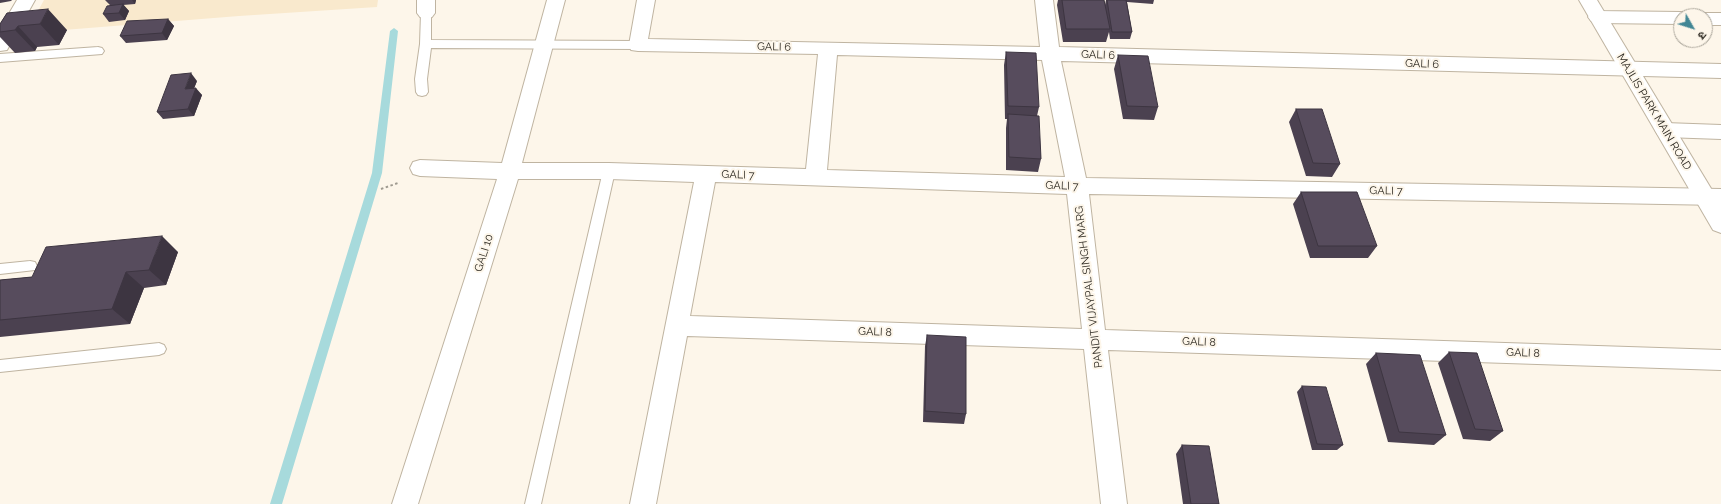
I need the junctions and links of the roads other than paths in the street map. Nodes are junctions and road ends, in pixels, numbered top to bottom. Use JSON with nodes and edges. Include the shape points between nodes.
{"nodes":[{"id":1,"x":26,"y":0,"type":"edge"},
{"id":2,"x":556,"y":0,"type":"edge"},
{"id":3,"x":646,"y":0,"type":"edge"},
{"id":4,"x":1044,"y":0,"type":"edge"},
{"id":5,"x":1588,"y":0,"type":"edge"},
{"id":6,"x":1634,"y":0,"type":"edge"},
{"id":7,"x":426,"y":6,"type":"edge"},
{"id":8,"x":1598,"y":17,"type":"junction"},
{"id":9,"x":1646,"y":18,"type":"junction"},
{"id":10,"x":1673,"y":18,"type":"edge"},
{"id":11,"x":426,"y":44,"type":"junction"},
{"id":12,"x":0,"y":45,"type":"edge"},
{"id":13,"x":544,"y":45,"type":"junction"},
{"id":14,"x":638,"y":45,"type":"junction"},
{"id":15,"x":828,"y":48,"type":"junction"},
{"id":16,"x":98,"y":51,"type":"dead end"},
{"id":17,"x":1050,"y":54,"type":"junction"},
{"id":18,"x":0,"y":58,"type":"edge"},
{"id":19,"x":1628,"y":69,"type":"junction"},
{"id":20,"x":1721,"y":72,"type":"edge"},
{"id":21,"x":422,"y":92,"type":"dead end"},
{"id":22,"x":1665,"y":130,"type":"junction"},
{"id":23,"x":1721,"y":132,"type":"edge"},
{"id":24,"x":420,"y":168,"type":"dead end"},
{"id":25,"x":510,"y":171,"type":"junction"},
{"id":26,"x":610,"y":171,"type":"junction"},
{"id":27,"x":706,"y":174,"type":"junction"},
{"id":28,"x":816,"y":178,"type":"junction"},
{"id":29,"x":1076,"y":186,"type":"junction"},
{"id":30,"x":1713,"y":197,"type":"edge"},
{"id":31,"x":1721,"y":224,"type":"edge"},
{"id":32,"x":30,"y":266,"type":"dead end"},
{"id":33,"x":0,"y":269,"type":"edge"},
{"id":34,"x":677,"y":326,"type":"junction"},
{"id":35,"x":1095,"y":339,"type":"junction"},
{"id":36,"x":159,"y":349,"type":"dead end"},
{"id":37,"x":1721,"y":360,"type":"edge"},
{"id":38,"x":0,"y":366,"type":"edge"},
{"id":39,"x":405,"y":504,"type":"edge"},
{"id":40,"x":533,"y":504,"type":"edge"},
{"id":41,"x":643,"y":504,"type":"edge"},
{"id":42,"x":1114,"y":504,"type":"edge"}],
"edges":[{"from":1,"to":12,"type":"street"},
{"from":2,"to":13,"type":"street","name":"GALI 10"},
{"from":3,"to":14,"type":"street"},
{"from":4,"to":17,"type":"street","name":"PANDIT VIJAYPAL SINGH MARG"},
{"from":5,"to":8,"type":"street","name":"MAJLIS PARK MAIN ROAD"},
{"from":6,"to":9,"type":"street"},
{"from":7,"to":11,"type":"lane"},
{"from":8,"to":9,"type":"street"},
{"from":8,"to":19,"type":"street","name":"MAJLIS PARK MAIN ROAD"},
{"from":9,"to":10,"type":"street"},
{"from":11,"to":13,"type":"lane"},
{"from":11,"to":21,"type":"lane","via":[[421,79]]},
{"from":13,"to":14,"type":"lane"},
{"from":13,"to":25,"type":"street","name":"GALI 10"},
{"from":14,"to":15,"type":"street","name":"GALI 6"},
{"from":15,"to":17,"type":"street","name":"GALI 6"},
{"from":15,"to":28,"type":"street"},
{"from":16,"to":18,"type":"lane"},
{"from":17,"to":19,"type":"street","name":"GALI 6"},
{"from":17,"to":29,"type":"street","name":"PANDIT VIJAYPAL SINGH MARG"},
{"from":19,"to":20,"type":"street","name":"GALI 6"},
{"from":19,"to":22,"type":"street","name":"MAJLIS PARK MAIN ROAD"},
{"from":22,"to":23,"type":"street"},
{"from":22,"to":30,"type":"street","name":"MAJLIS PARK MAIN ROAD"},
{"from":24,"to":25,"type":"street","name":"GALI 7"},
{"from":25,"to":26,"type":"street","name":"GALI 7"},
{"from":25,"to":39,"type":"street","name":"GALI 10"},
{"from":26,"to":27,"type":"street","name":"GALI 7"},
{"from":26,"to":40,"type":"lane"},
{"from":27,"to":28,"type":"street","name":"GALI 7"},
{"from":27,"to":34,"type":"street"},
{"from":28,"to":29,"type":"street","name":"GALI 7"},
{"from":29,"to":30,"type":"street","name":"GALI 7"},
{"from":29,"to":35,"type":"street","name":"PANDIT VIJAYPAL SINGH MARG"},
{"from":30,"to":31,"type":"street","name":"MAJLIS PARK MAIN ROAD"},
{"from":32,"to":33,"type":"lane"},
{"from":34,"to":35,"type":"street","name":"GALI 8"},
{"from":34,"to":41,"type":"street"},
{"from":35,"to":37,"type":"street","name":"GALI 8"},
{"from":35,"to":42,"type":"street","name":"PANDIT VIJAYPAL SINGH MARG"},
{"from":36,"to":38,"type":"lane"}]}
